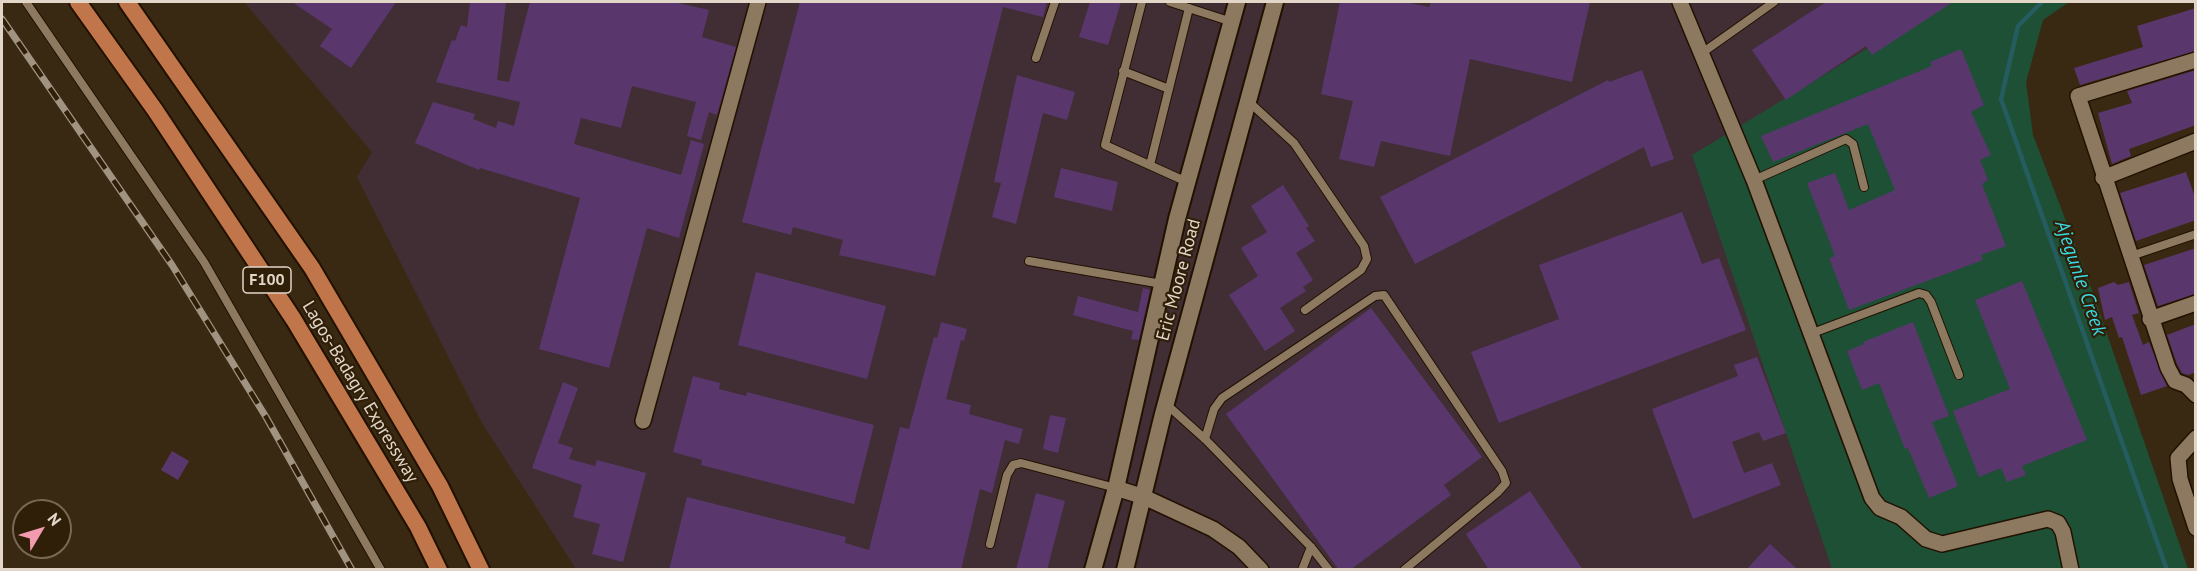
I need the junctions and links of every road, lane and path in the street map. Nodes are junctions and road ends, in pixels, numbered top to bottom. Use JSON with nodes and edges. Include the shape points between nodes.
{"nodes":[{"id":1,"x":26,"y":2,"type":"edge"},
{"id":2,"x":78,"y":2,"type":"edge"},
{"id":3,"x":127,"y":2,"type":"edge"},
{"id":4,"x":758,"y":2,"type":"edge"},
{"id":5,"x":1055,"y":2,"type":"edge"},
{"id":6,"x":1142,"y":2,"type":"edge"},
{"id":7,"x":1170,"y":2,"type":"edge"},
{"id":8,"x":1238,"y":2,"type":"edge"},
{"id":9,"x":1275,"y":2,"type":"edge"},
{"id":10,"x":1680,"y":2,"type":"edge"},
{"id":11,"x":1774,"y":2,"type":"edge"},
{"id":12,"x":1189,"y":8,"type":"junction"},
{"id":13,"x":1232,"y":22,"type":"junction"},
{"id":14,"x":1702,"y":53,"type":"junction"},
{"id":15,"x":1036,"y":58,"type":"dead end"},
{"id":16,"x":2196,"y":60,"type":"edge"},
{"id":17,"x":1123,"y":71,"type":"junction"},
{"id":18,"x":1169,"y":89,"type":"junction"},
{"id":19,"x":1246,"y":100,"type":"junction"},
{"id":20,"x":2196,"y":141,"type":"edge"},
{"id":21,"x":1150,"y":165,"type":"junction"},
{"id":22,"x":2103,"y":178,"type":"junction"},
{"id":23,"x":1754,"y":180,"type":"junction"},
{"id":24,"x":1188,"y":182,"type":"junction"},
{"id":25,"x":1864,"y":187,"type":"dead end"},
{"id":26,"x":2196,"y":234,"type":"edge"},
{"id":27,"x":2131,"y":256,"type":"junction"},
{"id":28,"x":1029,"y":261,"type":"dead end"},
{"id":29,"x":1161,"y":284,"type":"junction"},
{"id":30,"x":2196,"y":303,"type":"edge"},
{"id":31,"x":1305,"y":310,"type":"dead end"},
{"id":32,"x":2150,"y":319,"type":"junction"},
{"id":33,"x":1810,"y":334,"type":"junction"},
{"id":34,"x":1959,"y":375,"type":"dead end"},
{"id":35,"x":2196,"y":396,"type":"edge"},
{"id":36,"x":1166,"y":404,"type":"junction"},
{"id":37,"x":643,"y":421,"type":"dead end"},
{"id":38,"x":2196,"y":438,"type":"edge"},
{"id":39,"x":1205,"y":439,"type":"junction"},
{"id":40,"x":1116,"y":488,"type":"junction"},
{"id":41,"x":1144,"y":497,"type":"junction"},
{"id":42,"x":2196,"y":528,"type":"edge"},
{"id":43,"x":990,"y":544,"type":"dead end"},
{"id":44,"x":1311,"y":547,"type":"junction"},
{"id":45,"x":381,"y":570,"type":"edge"},
{"id":46,"x":439,"y":570,"type":"edge"},
{"id":47,"x":481,"y":570,"type":"edge"},
{"id":48,"x":1093,"y":570,"type":"edge"},
{"id":49,"x":1125,"y":570,"type":"edge"},
{"id":50,"x":1261,"y":570,"type":"edge"},
{"id":51,"x":1302,"y":570,"type":"edge"},
{"id":52,"x":1329,"y":570,"type":"edge"},
{"id":53,"x":1404,"y":570,"type":"edge"},
{"id":54,"x":2071,"y":570,"type":"edge"}],
"edges":[{"from":1,"to":45,"type":"lane","via":[[204,262]]},
{"from":2,"to":46,"type":"highway","name":"Lagos-Badagry Expressway","number":"F100","via":[[155,110],[294,320],[418,527]]},
{"from":3,"to":47,"type":"highway","name":"Lagos-Badagry Expressway","number":"F100","via":[[312,268],[440,486]]},
{"from":4,"to":37,"type":"street"},
{"from":5,"to":15,"type":"lane"},
{"from":6,"to":17,"type":"lane"},
{"from":7,"to":12,"type":"lane"},
{"from":8,"to":13,"type":"street","name":"Eric Moore Road"},
{"from":9,"to":19,"type":"street","name":"Eric Moore Road"},
{"from":10,"to":14,"type":"street"},
{"from":11,"to":14,"type":"lane"},
{"from":12,"to":13,"type":"lane"},
{"from":12,"to":18,"type":"lane"},
{"from":13,"to":24,"type":"street","name":"Eric Moore Road"},
{"from":14,"to":23,"type":"street"},
{"from":16,"to":22,"type":"street","via":[[2078,96]]},
{"from":17,"to":18,"type":"lane"},
{"from":17,"to":21,"type":"lane","via":[[1105,145]]},
{"from":18,"to":21,"type":"lane"},
{"from":19,"to":31,"type":"lane","via":[[1294,143],[1364,246],[1366,259],[1361,270]]},
{"from":19,"to":36,"type":"street","name":"Eric Moore Road"},
{"from":20,"to":22,"type":"street"},
{"from":21,"to":24,"type":"lane"},
{"from":22,"to":27,"type":"street"},
{"from":23,"to":25,"type":"lane","via":[[1846,139],[1852,144]]},
{"from":23,"to":33,"type":"street"},
{"from":24,"to":29,"type":"street","name":"Eric Moore Road"},
{"from":26,"to":27,"type":"lane"},
{"from":27,"to":32,"type":"street"},
{"from":28,"to":29,"type":"lane"},
{"from":29,"to":40,"type":"street","name":"Eric Moore Road"},
{"from":30,"to":32,"type":"street"},
{"from":32,"to":35,"type":"street","via":[[2172,377]]},
{"from":33,"to":34,"type":"lane","via":[[1919,293],[1931,302]]},
{"from":33,"to":54,"type":"street","via":[[1872,498],[1880,508],[1901,517],[1926,539],[1942,544],[2048,519],[2058,523],[2063,532]]},
{"from":36,"to":39,"type":"lane"},
{"from":36,"to":41,"type":"street","name":"Eric Moore Road"},
{"from":38,"to":42,"type":"street","via":[[2178,458],[2180,479]]},
{"from":39,"to":44,"type":"lane"},
{"from":39,"to":53,"type":"lane","via":[[1214,409],[1222,399],[1376,296],[1384,296],[1502,471],[1506,483]]},
{"from":40,"to":41,"type":"street"},
{"from":40,"to":43,"type":"lane","via":[[1021,463],[1013,465]]},
{"from":40,"to":48,"type":"street","name":"Eric Moore Road"},
{"from":41,"to":49,"type":"street","name":"Eric Moore Road"},
{"from":41,"to":50,"type":"street","via":[[1213,529],[1239,547]]},
{"from":44,"to":51,"type":"lane"},
{"from":44,"to":52,"type":"lane"}]}
